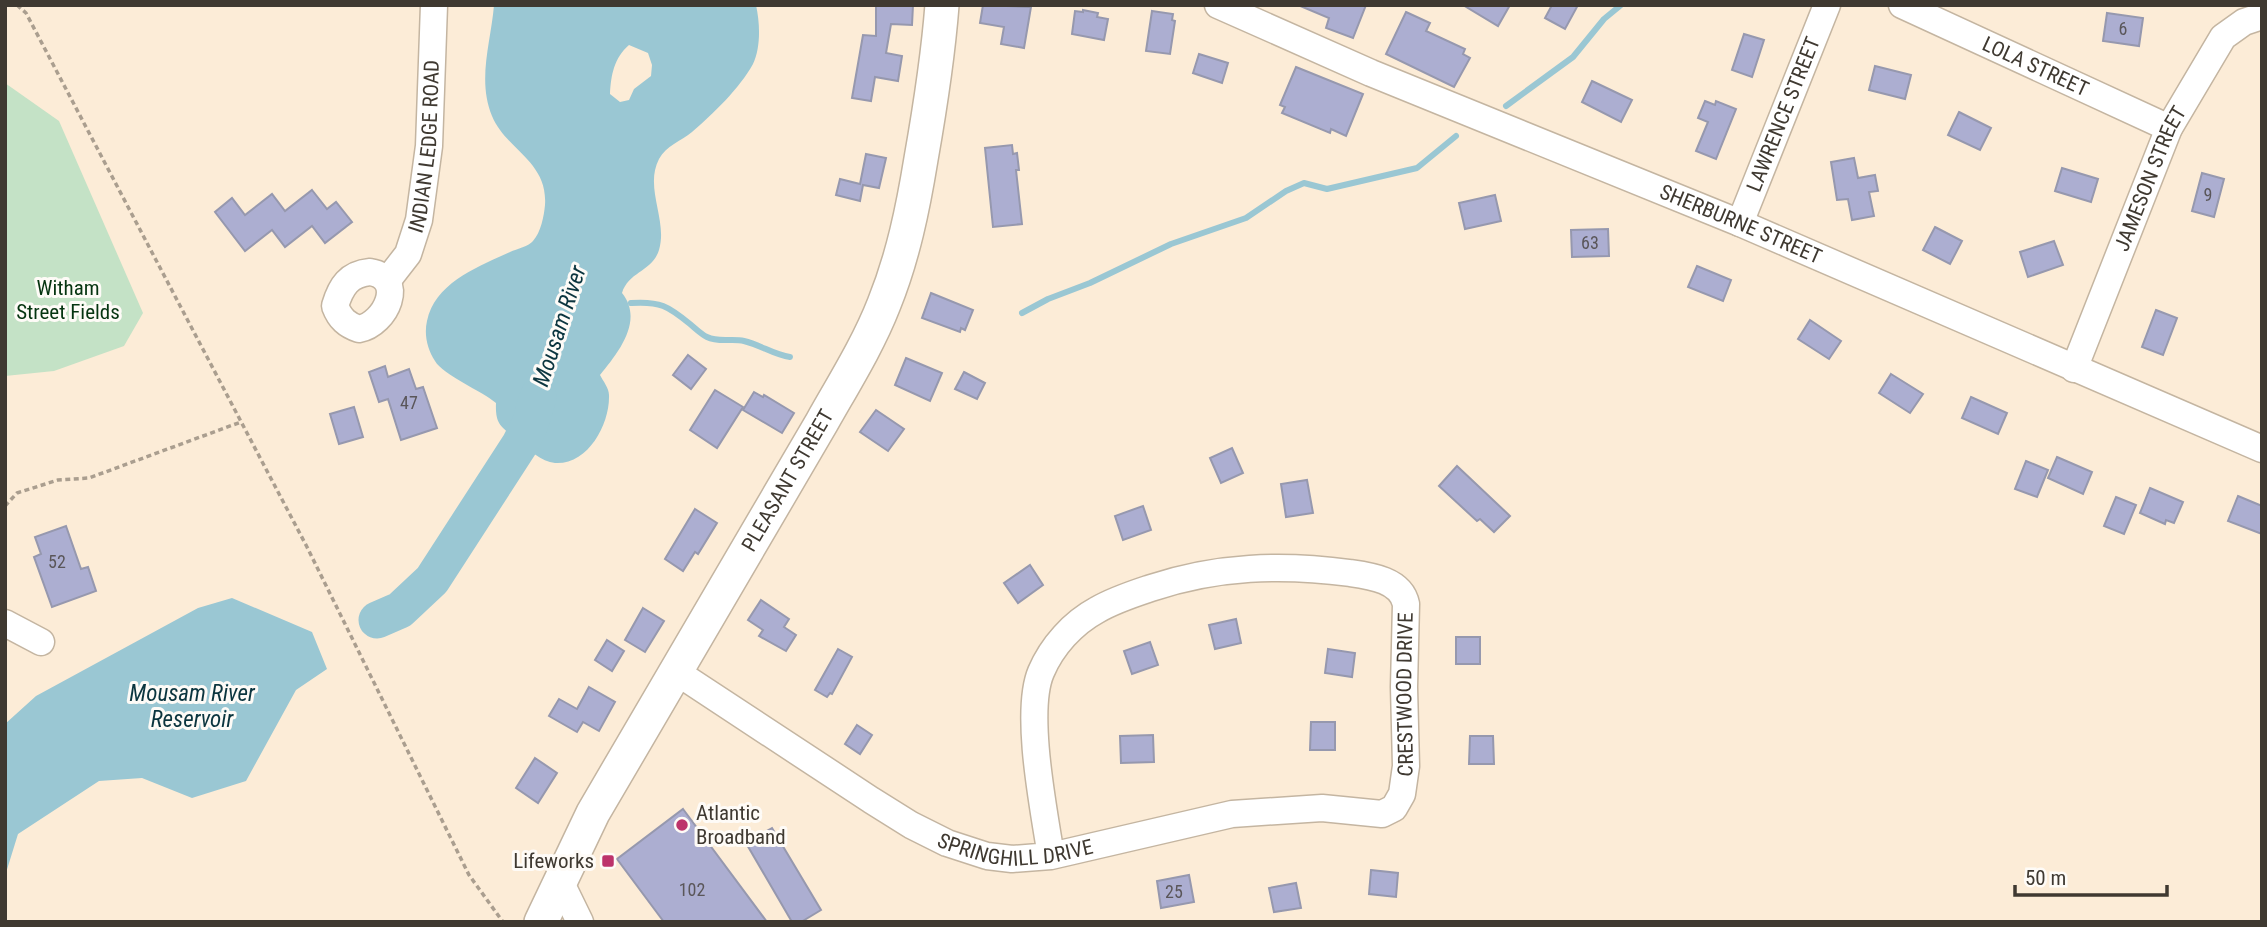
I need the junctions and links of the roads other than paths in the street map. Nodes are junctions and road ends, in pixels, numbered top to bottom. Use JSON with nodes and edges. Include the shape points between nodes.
{"nodes":[{"id":1,"x":434,"y":5,"type":"edge"},
{"id":2,"x":942,"y":5,"type":"edge"},
{"id":3,"x":1219,"y":5,"type":"edge"},
{"id":4,"x":1827,"y":5,"type":"edge"},
{"id":5,"x":1902,"y":5,"type":"edge"},
{"id":6,"x":2262,"y":16,"type":"edge"},
{"id":7,"x":2169,"y":128,"type":"junction"},
{"id":8,"x":1740,"y":223,"type":"junction"},
{"id":9,"x":387,"y":281,"type":"dead end"},
{"id":10,"x":2074,"y":369,"type":"junction"},
{"id":11,"x":2262,"y":449,"type":"edge"},
{"id":12,"x":5,"y":623,"type":"edge"},
{"id":13,"x":41,"y":642,"type":"dead end"},
{"id":14,"x":675,"y":671,"type":"junction"},
{"id":15,"x":1398,"y":804,"type":"joint"},
{"id":16,"x":1051,"y":856,"type":"junction"},
{"id":17,"x":561,"y":883,"type":"junction"},
{"id":18,"x":541,"y":922,"type":"edge"},
{"id":19,"x":580,"y":922,"type":"edge"}],
"edges":[{"from":1,"to":9,"type":"street","name":"INDIAN LEDGE ROAD","via":[[429,146],[419,219],[408,254]]},
{"from":2,"to":14,"type":"main road","name":"PLEASANT STREET","via":[[913,204],[884,305],[856,363]]},
{"from":3,"to":8,"type":"street","name":"SHERBURNE STREET","via":[[1335,58]]},
{"from":4,"to":8,"type":"street","name":"LAWRENCE STREET"},
{"from":5,"to":7,"type":"street","name":"LOLA STREET"},
{"from":6,"to":7,"type":"street","name":"JAMESON STREET","via":[[2223,37]]},
{"from":7,"to":10,"type":"street","name":"JAMESON STREET"},
{"from":8,"to":10,"type":"street","name":"SHERBURNE STREET"},
{"from":10,"to":11,"type":"street","name":"SHERBURNE STREET"},
{"from":12,"to":13,"type":"street"},
{"from":14,"to":16,"type":"street","name":"SPRINGHILL DRIVE","via":[[715,707],[823,779],[947,844],[1012,859]]},
{"from":14,"to":17,"type":"main road","name":"PLEASANT STREET","via":[[593,813]]},
{"from":15,"to":16,"type":"street","name":"SPRINGHILL DRIVE","via":[[1382,814],[1322,808],[1232,814]]},
{"from":15,"to":16,"type":"street","name":"CRESTWOOD DRIVE","via":[[1406,766],[1406,604],[1402,593],[1368,577],[1315,568],[1220,570],[1125,596],[1070,629],[1053,650],[1040,673],[1035,699],[1039,778]]},
{"from":17,"to":18,"type":"main road","name":"PLEASANT STREET"},
{"from":17,"to":19,"type":"street"}]}
